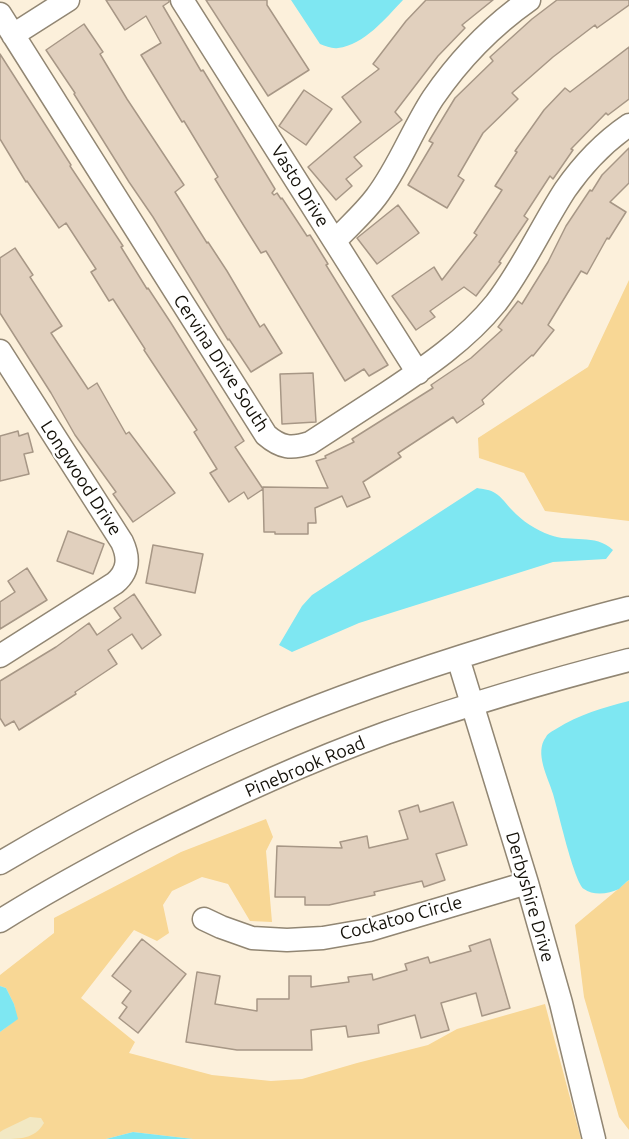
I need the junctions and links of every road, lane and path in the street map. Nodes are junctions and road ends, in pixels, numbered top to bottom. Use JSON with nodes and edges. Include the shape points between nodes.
{"nodes":[{"id":1,"x":69,"y":0,"type":"edge"},
{"id":2,"x":182,"y":0,"type":"edge"},
{"id":3,"x":529,"y":0,"type":"edge"},
{"id":4,"x":0,"y":14,"type":"edge"},
{"id":5,"x":13,"y":35,"type":"junction"},
{"id":6,"x":629,"y":124,"type":"edge"},
{"id":7,"x":335,"y":241,"type":"junction"},
{"id":8,"x":0,"y":351,"type":"edge"},
{"id":9,"x":418,"y":373,"type":"junction"},
{"id":10,"x":629,"y":608,"type":"edge"},
{"id":11,"x":0,"y":656,"type":"edge"},
{"id":12,"x":458,"y":657,"type":"junction"},
{"id":13,"x":629,"y":660,"type":"edge"},
{"id":14,"x":473,"y":704,"type":"junction"},
{"id":15,"x":0,"y":864,"type":"edge"},
{"id":16,"x":527,"y":883,"type":"junction"},
{"id":17,"x":204,"y":919,"type":"dead end"},
{"id":18,"x":0,"y":921,"type":"edge"},
{"id":19,"x":594,"y":1139,"type":"edge"}],
"edges":[{"from":1,"to":5,"type":"street"},
{"from":2,"to":7,"type":"street","name":"Vasto Drive"},
{"from":3,"to":7,"type":"street","via":[[478,43],[456,68],[428,107],[376,196]]},
{"from":4,"to":5,"type":"street","name":"Cervina Drive South"},
{"from":5,"to":9,"type":"street","name":"Cervina Drive South","via":[[266,435],[275,443],[288,447],[310,443]]},
{"from":6,"to":9,"type":"street","name":"Cervina Drive South","via":[[578,172],[495,305],[473,329]]},
{"from":7,"to":9,"type":"street","name":"Vasto Drive"},
{"from":8,"to":11,"type":"street","name":"Longwood Drive","via":[[122,542],[128,561],[122,578]]},
{"from":10,"to":12,"type":"street"},
{"from":12,"to":14,"type":"street","name":"Derbyshire Drive"},
{"from":12,"to":15,"type":"street","via":[[374,685],[208,753],[87,814]]},
{"from":13,"to":14,"type":"street","name":"Pinebrook Road"},
{"from":14,"to":16,"type":"street","name":"Derbyshire Drive"},
{"from":14,"to":18,"type":"street","name":"Pinebrook Road","via":[[386,733],[230,798],[95,866]]},
{"from":16,"to":17,"type":"street","name":"Cockatoo Circle","via":[[369,930],[323,938],[252,938]]},
{"from":16,"to":19,"type":"street","name":"Derbyshire Drive"}]}
